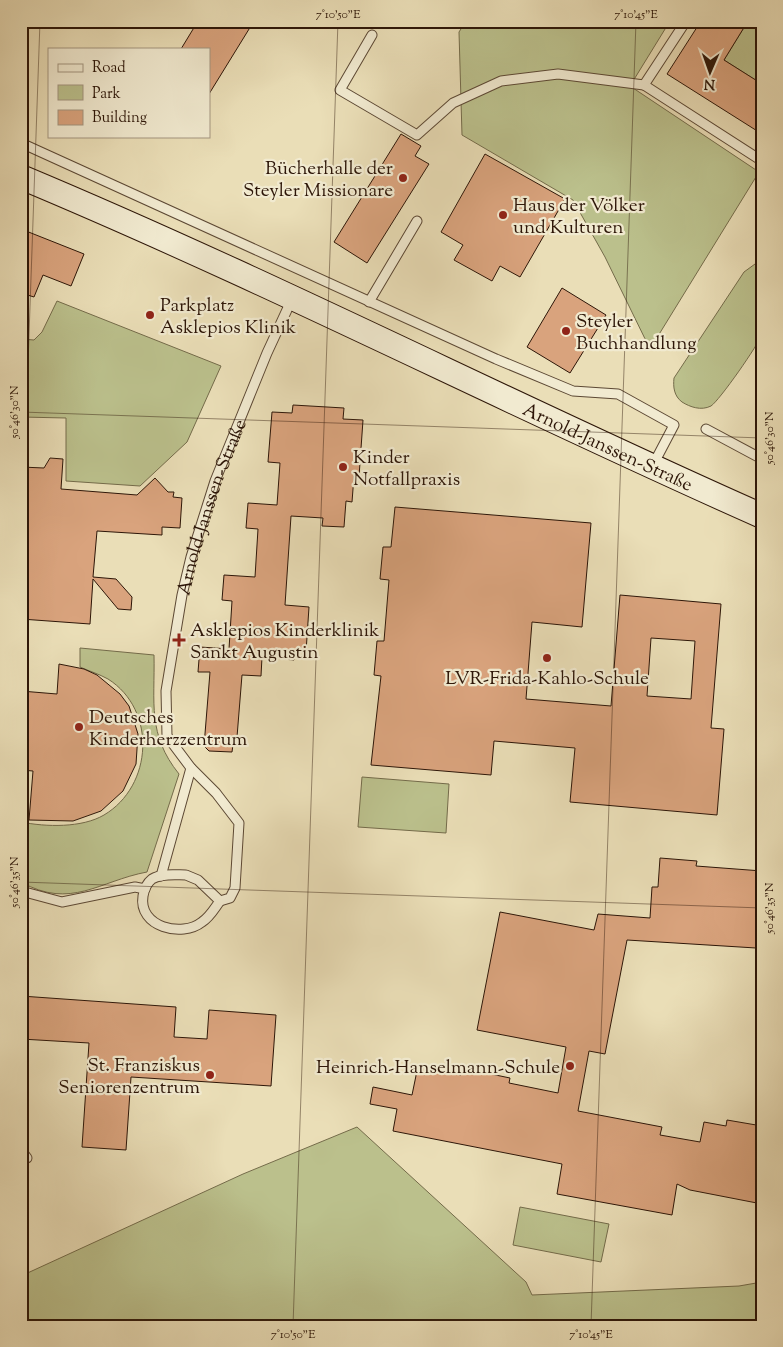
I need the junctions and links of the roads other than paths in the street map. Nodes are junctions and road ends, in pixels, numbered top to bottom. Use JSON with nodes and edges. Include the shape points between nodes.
{"nodes":[{"id":1,"x":686,"y":21,"type":"edge"},
{"id":2,"x":372,"y":36,"type":"dead end"},
{"id":3,"x":644,"y":85,"type":"junction"},
{"id":4,"x":21,"y":143,"type":"edge"},
{"id":5,"x":762,"y":161,"type":"edge"},
{"id":6,"x":21,"y":177,"type":"edge"},
{"id":7,"x":417,"y":221,"type":"dead end"},
{"id":8,"x":293,"y":298,"type":"junction"},
{"id":9,"x":369,"y":302,"type":"junction"},
{"id":10,"x":706,"y":429,"type":"dead end"},
{"id":11,"x":762,"y":460,"type":"edge"},
{"id":12,"x":652,"y":467,"type":"junction"},
{"id":13,"x":762,"y":516,"type":"edge"},
{"id":14,"x":191,"y":768,"type":"junction"},
{"id":15,"x":161,"y":876,"type":"junction"},
{"id":16,"x":144,"y":889,"type":"junction"},
{"id":17,"x":21,"y":891,"type":"edge"},
{"id":18,"x":220,"y":901,"type":"junction"},
{"id":19,"x":21,"y":1150,"type":"edge"},
{"id":20,"x":27,"y":1158,"type":"dead end"}],
"edges":[{"from":1,"to":3,"type":"lane"},
{"from":2,"to":3,"type":"lane","via":[[340,90],[417,134],[453,103],[501,81],[558,74]]},
{"from":3,"to":5,"type":"lane"},
{"from":4,"to":9,"type":"lane"},
{"from":6,"to":8,"type":"main road","name":"Arnold-Janssen-Straße"},
{"from":7,"to":9,"type":"lane"},
{"from":8,"to":12,"type":"main road","name":"Arnold-Janssen-Straße"},
{"from":8,"to":14,"type":"lane","name":"Arnold-Janssen-Straße","via":[[215,481],[182,595],[166,691],[167,736]]},
{"from":9,"to":12,"type":"lane","via":[[573,391],[618,394],[674,425]]},
{"from":10,"to":11,"type":"lane"},
{"from":12,"to":13,"type":"main road","name":"Arnold-Janssen-Straße"},
{"from":14,"to":15,"type":"lane"},
{"from":14,"to":18,"type":"lane","name":"Arnold-Janssen-Straße","via":[[239,823],[235,888],[230,898]]},
{"from":15,"to":16,"type":"lane","via":[[151,880]]},
{"from":15,"to":18,"type":"lane","via":[[186,875],[198,880]]},
{"from":16,"to":17,"type":"lane","via":[[135,887],[62,902]]},
{"from":16,"to":18,"type":"lane","name":"Arnold-Janssen-Straße","via":[[142,901],[150,920],[174,929],[201,924]]},
{"from":19,"to":20,"type":"lane"}]}
